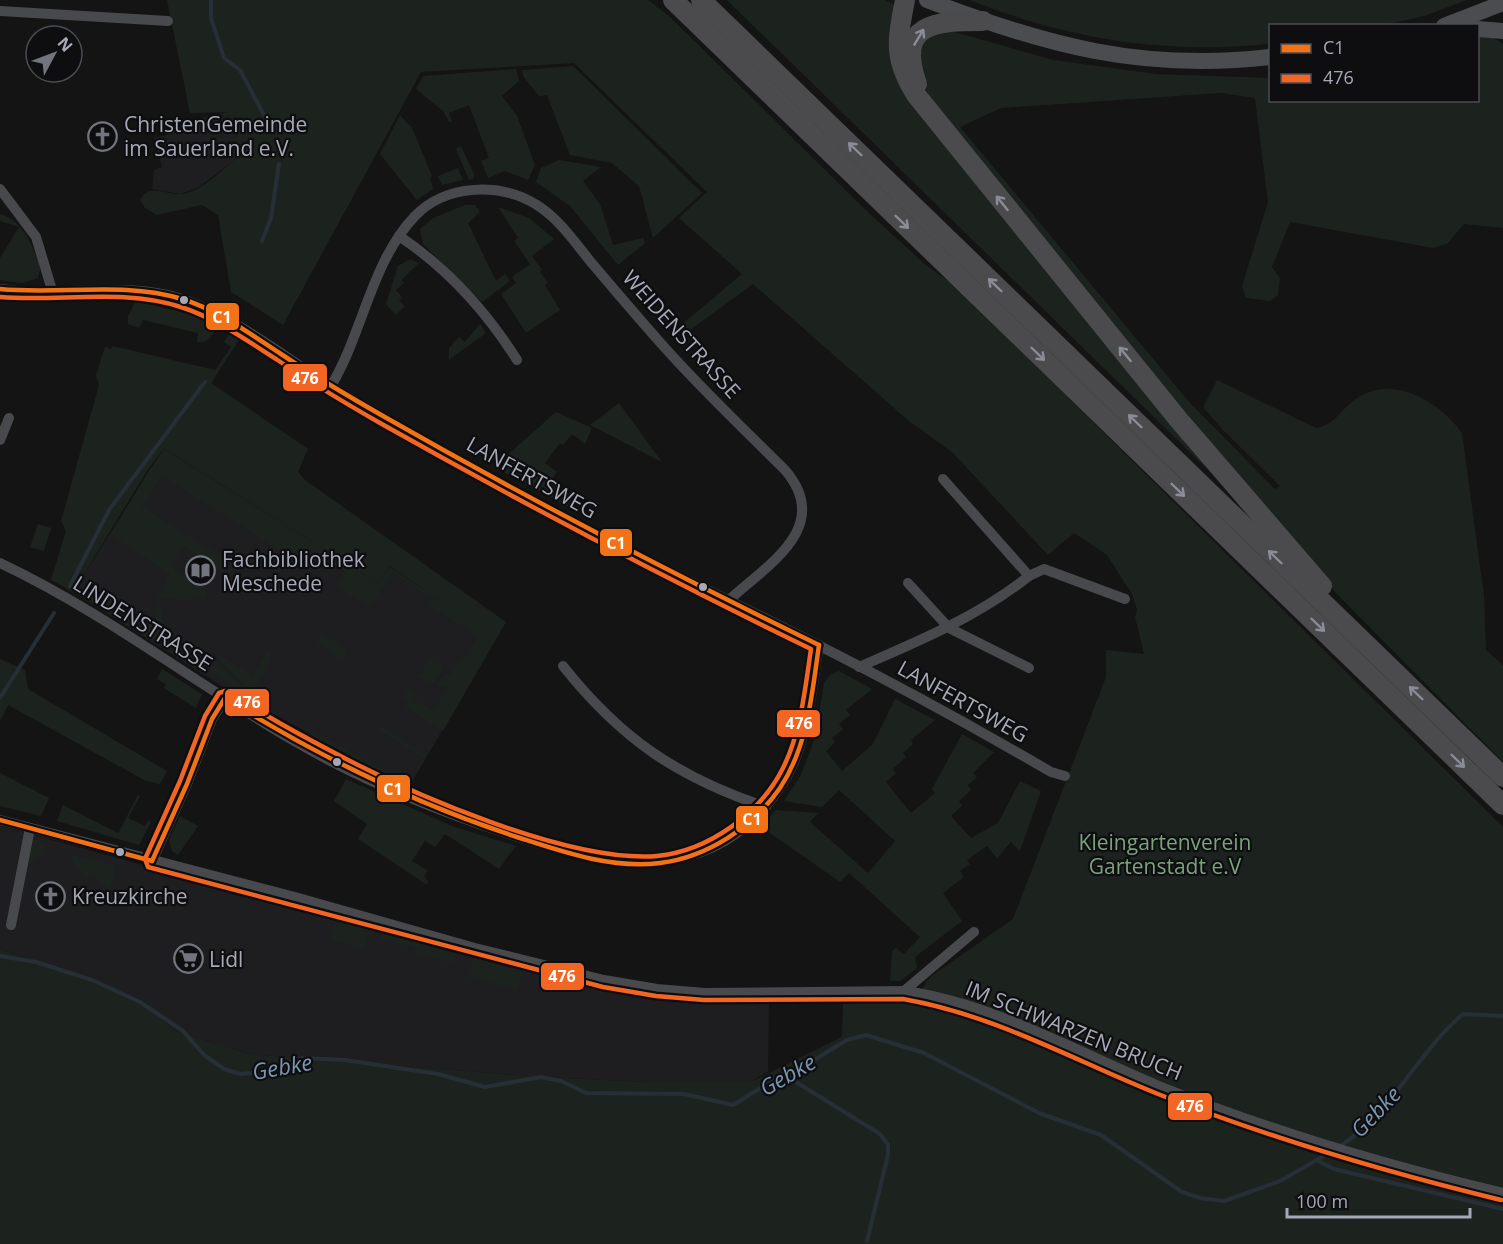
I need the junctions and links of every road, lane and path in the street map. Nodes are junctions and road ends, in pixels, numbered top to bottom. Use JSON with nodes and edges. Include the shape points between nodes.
{"nodes":[{"id":1,"x":660,"y":0,"type":"edge"},
{"id":2,"x":673,"y":0,"type":"edge"},
{"id":3,"x":701,"y":0,"type":"edge"},
{"id":4,"x":905,"y":0,"type":"edge"},
{"id":5,"x":927,"y":0,"type":"edge"},
{"id":6,"x":1503,"y":3,"type":"edge"},
{"id":7,"x":0,"y":11,"type":"edge"},
{"id":8,"x":168,"y":21,"type":"dead end"},
{"id":9,"x":983,"y":21,"type":"junction"},
{"id":10,"x":1449,"y":24,"type":"edge"},
{"id":11,"x":1479,"y":28,"type":"edge"},
{"id":12,"x":1503,"y":31,"type":"edge"},
{"id":13,"x":1269,"y":57,"type":"edge"},
{"id":14,"x":800,"y":123,"type":"junction"},
{"id":15,"x":942,"y":129,"type":"junction"},
{"id":16,"x":0,"y":189,"type":"edge"},
{"id":17,"x":399,"y":236,"type":"junction"},
{"id":18,"x":0,"y":289,"type":"edge"},
{"id":19,"x":52,"y":290,"type":"junction"},
{"id":20,"x":517,"y":360,"type":"dead end"},
{"id":21,"x":331,"y":386,"type":"junction"},
{"id":22,"x":9,"y":418,"type":"dead end"},
{"id":23,"x":0,"y":440,"type":"edge"},
{"id":24,"x":943,"y":478,"type":"dead end"},
{"id":25,"x":0,"y":563,"type":"edge"},
{"id":26,"x":1029,"y":576,"type":"junction"},
{"id":27,"x":908,"y":583,"type":"dead end"},
{"id":28,"x":1125,"y":599,"type":"dead end"},
{"id":29,"x":728,"y":601,"type":"junction"},
{"id":30,"x":1347,"y":627,"type":"junction"},
{"id":31,"x":949,"y":628,"type":"junction"},
{"id":32,"x":819,"y":645,"type":"junction"},
{"id":33,"x":563,"y":666,"type":"dead end"},
{"id":34,"x":859,"y":667,"type":"junction"},
{"id":35,"x":1029,"y":668,"type":"dead end"},
{"id":36,"x":225,"y":698,"type":"junction"},
{"id":37,"x":1065,"y":776,"type":"dead end"},
{"id":38,"x":1503,"y":777,"type":"edge"},
{"id":39,"x":1503,"y":805,"type":"edge"},
{"id":40,"x":766,"y":807,"type":"junction"},
{"id":41,"x":0,"y":820,"type":"edge"},
{"id":42,"x":30,"y":828,"type":"junction"},
{"id":43,"x":152,"y":861,"type":"junction"},
{"id":44,"x":11,"y":925,"type":"dead end"},
{"id":45,"x":974,"y":932,"type":"dead end"},
{"id":46,"x":903,"y":991,"type":"junction"},
{"id":47,"x":1503,"y":1193,"type":"edge"}],
"edges":[{"from":1,"to":14,"type":"highway"},
{"from":2,"to":14,"type":"highway"},
{"from":30,"to":3,"type":"highway","one_way":true},
{"from":4,"to":15,"type":"highway","via":[[898,39],[900,64],[917,96]]},
{"from":5,"to":9,"type":"main road"},
{"from":6,"to":10,"type":"main road"},
{"from":7,"to":8,"type":"street"},
{"from":9,"to":13,"type":"main road","via":[[1091,52],[1179,61]]},
{"from":15,"to":9,"type":"highway","one_way":true,"via":[[914,73],[912,53],[916,38],[939,22]]},
{"from":11,"to":12,"type":"main road"},
{"from":14,"to":39,"type":"highway","one_way":true},
{"from":30,"to":15,"type":"highway","one_way":true,"via":[[1326,590],[1178,418]]},
{"from":16,"to":19,"type":"street","via":[[36,237]]},
{"from":17,"to":20,"type":"street","via":[[472,299]]},
{"from":17,"to":21,"type":"street","name":"WEIDENSTRASSE"},
{"from":17,"to":29,"type":"street","name":"WEIDENSTRASSE","via":[[421,211],[450,194],[494,191],[536,205],[564,229],[674,358],[785,471],[804,506],[801,526],[786,548]]},
{"from":18,"to":19,"type":"street","name":"LANFERTSWEG"},
{"from":19,"to":21,"type":"street","name":"LANFERTSWEG","via":[[117,290],[182,299],[227,321]]},
{"from":21,"to":29,"type":"street","name":"LANFERTSWEG","via":[[526,497]]},
{"from":22,"to":23,"type":"street"},
{"from":24,"to":26,"type":"street"},
{"from":25,"to":36,"type":"street","name":"LINDENSTRASSE","via":[[58,593]]},
{"from":26,"to":28,"type":"street","via":[[1044,568]]},
{"from":26,"to":31,"type":"street"},
{"from":27,"to":31,"type":"street"},
{"from":29,"to":32,"type":"street","name":"LANFERTSWEG"},
{"from":38,"to":30,"type":"highway","one_way":true},
{"from":31,"to":34,"type":"street"},
{"from":31,"to":35,"type":"street"},
{"from":32,"to":34,"type":"street","name":"LANFERTSWEG"},
{"from":32,"to":40,"type":"street","name":"LINDENSTRASSE","via":[[797,753]]},
{"from":33,"to":40,"type":"street","via":[[633,740],[695,777]]},
{"from":34,"to":37,"type":"street","name":"LANFERTSWEG","via":[[1051,772]]},
{"from":36,"to":40,"type":"street","name":"LINDENSTRASSE","via":[[324,758],[394,792],[531,842],[588,856],[625,863],[680,859],[735,833]]},
{"from":36,"to":43,"type":"street"},
{"from":41,"to":42,"type":"street","name":"IM SCHWARZEN BRUCH"},
{"from":42,"to":43,"type":"street","name":"IM SCHWARZEN BRUCH"},
{"from":42,"to":44,"type":"street"},
{"from":43,"to":46,"type":"street","name":"IM SCHWARZEN BRUCH","via":[[604,980],[715,993]]},
{"from":45,"to":46,"type":"street","name":"IM SCHWARZEN BRUCH"},
{"from":46,"to":47,"type":"street","name":"IM SCHWARZEN BRUCH","via":[[966,1006],[1272,1129]]}]}
